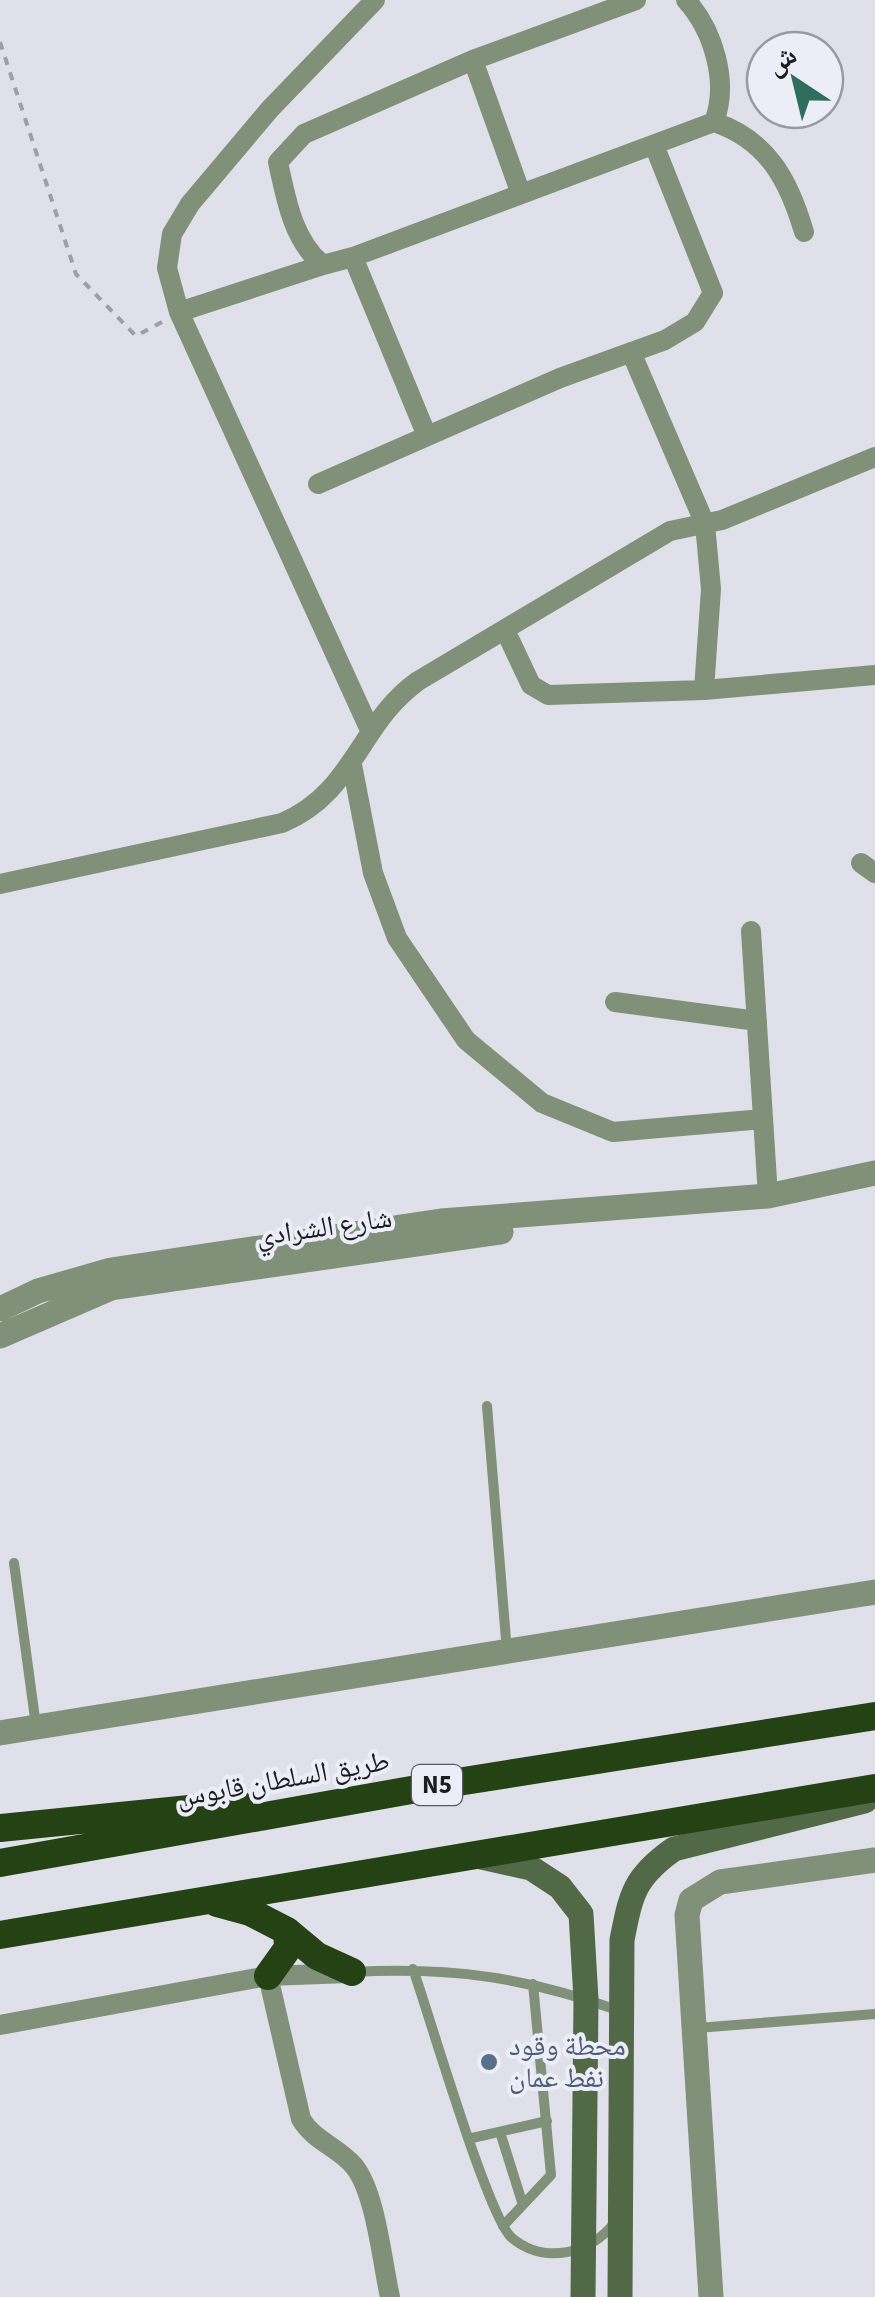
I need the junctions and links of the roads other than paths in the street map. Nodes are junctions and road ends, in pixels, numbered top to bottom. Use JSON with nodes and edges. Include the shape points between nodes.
{"nodes":[{"id":1,"x":376,"y":0,"type":"edge"},
{"id":2,"x":636,"y":0,"type":"edge"},
{"id":3,"x":686,"y":0,"type":"edge"},
{"id":4,"x":473,"y":60,"type":"junction"},
{"id":5,"x":714,"y":122,"type":"junction"},
{"id":6,"x":654,"y":145,"type":"junction"},
{"id":7,"x":521,"y":194,"type":"junction"},
{"id":8,"x":804,"y":232,"type":"dead end"},
{"id":9,"x":353,"y":257,"type":"junction"},
{"id":10,"x":324,"y":265,"type":"junction"},
{"id":11,"x":179,"y":312,"type":"junction"},
{"id":12,"x":631,"y":352,"type":"junction"},
{"id":13,"x":427,"y":436,"type":"junction"},
{"id":14,"x":875,"y":457,"type":"edge"},
{"id":15,"x":318,"y":484,"type":"dead end"},
{"id":16,"x":705,"y":524,"type":"junction"},
{"id":17,"x":506,"y":632,"type":"junction"},
{"id":18,"x":875,"y":675,"type":"edge"},
{"id":19,"x":704,"y":690,"type":"junction"},
{"id":20,"x":370,"y":730,"type":"junction"},
{"id":21,"x":352,"y":765,"type":"junction"},
{"id":22,"x":0,"y":884,"type":"edge"},
{"id":23,"x":751,"y":931,"type":"dead end"},
{"id":24,"x":615,"y":1002,"type":"dead end"},
{"id":25,"x":757,"y":1021,"type":"junction"},
{"id":26,"x":763,"y":1119,"type":"junction"},
{"id":27,"x":875,"y":1172,"type":"edge"},
{"id":28,"x":768,"y":1196,"type":"junction"},
{"id":29,"x":664,"y":1204,"type":"junction"},
{"id":30,"x":38,"y":1291,"type":"junction"},
{"id":31,"x":0,"y":1292,"type":"edge"},
{"id":32,"x":0,"y":1309,"type":"edge"},
{"id":33,"x":0,"y":1336,"type":"edge"},
{"id":34,"x":486,"y":1406,"type":"dead end"},
{"id":35,"x":14,"y":1563,"type":"dead end"},
{"id":36,"x":875,"y":1592,"type":"edge"},
{"id":37,"x":507,"y":1653,"type":"junction"},
{"id":38,"x":875,"y":1716,"type":"edge"},
{"id":39,"x":36,"y":1727,"type":"junction"},
{"id":40,"x":0,"y":1733,"type":"edge"},
{"id":41,"x":444,"y":1784,"type":"junction"},
{"id":42,"x":875,"y":1788,"type":"edge"},
{"id":43,"x":875,"y":1799,"type":"edge"},
{"id":44,"x":0,"y":1828,"type":"edge"},
{"id":45,"x":472,"y":1856,"type":"junction"},
{"id":46,"x":875,"y":1860,"type":"edge"},
{"id":47,"x":0,"y":1863,"type":"edge"},
{"id":48,"x":206,"y":1900,"type":"junction"},
{"id":49,"x":287,"y":1931,"type":"junction"},
{"id":50,"x":0,"y":1935,"type":"edge"},
{"id":51,"x":413,"y":1970,"type":"junction"},
{"id":52,"x":352,"y":1972,"type":"junction"},
{"id":53,"x":268,"y":1976,"type":"junction"},
{"id":54,"x":533,"y":1984,"type":"junction"},
{"id":55,"x":586,"y":1999,"type":"junction"},
{"id":56,"x":622,"y":2012,"type":"junction"},
{"id":57,"x":875,"y":2014,"type":"edge"},
{"id":58,"x":0,"y":2024,"type":"edge"},
{"id":59,"x":695,"y":2028,"type":"junction"},
{"id":60,"x":547,"y":2122,"type":"junction"},
{"id":61,"x":500,"y":2132,"type":"junction"},
{"id":62,"x":472,"y":2138,"type":"junction"},
{"id":63,"x":522,"y":2206,"type":"junction"},
{"id":64,"x":618,"y":2218,"type":"junction"},
{"id":65,"x":503,"y":2226,"type":"junction"},
{"id":66,"x":584,"y":2248,"type":"junction"},
{"id":67,"x":390,"y":2297,"type":"edge"},
{"id":68,"x":583,"y":2297,"type":"edge"},
{"id":69,"x":620,"y":2297,"type":"edge"},
{"id":70,"x":710,"y":2297,"type":"edge"}],
"edges":[{"from":1,"to":11,"type":"street","via":[[190,204],[172,234],[166,268]]},
{"from":2,"to":4,"type":"street"},
{"from":3,"to":5,"type":"street","via":[[706,27],[722,86]]},
{"from":4,"to":7,"type":"street"},
{"from":4,"to":10,"type":"street","via":[[288,145],[278,162],[286,202],[307,252]]},
{"from":5,"to":6,"type":"street"},
{"from":5,"to":8,"type":"street","via":[[736,130],[776,163]]},
{"from":6,"to":7,"type":"street"},
{"from":6,"to":12,"type":"street","via":[[713,293],[695,322]]},
{"from":7,"to":9,"type":"street"},
{"from":9,"to":10,"type":"street"},
{"from":9,"to":13,"type":"street"},
{"from":10,"to":11,"type":"street"},
{"from":11,"to":20,"type":"street"},
{"from":12,"to":13,"type":"street"},
{"from":12,"to":16,"type":"street"},
{"from":13,"to":15,"type":"street"},
{"from":14,"to":16,"type":"street"},
{"from":16,"to":17,"type":"street","via":[[670,531]]},
{"from":16,"to":19,"type":"street","via":[[711,589]]},
{"from":17,"to":19,"type":"street","via":[[532,685],[548,695]]},
{"from":17,"to":20,"type":"street","via":[[390,701]]},
{"from":18,"to":19,"type":"street"},
{"from":20,"to":21,"type":"street"},
{"from":21,"to":22,"type":"street","via":[[326,798],[282,823]]},
{"from":21,"to":26,"type":"street","via":[[373,872],[397,938],[466,1040],[542,1103],[613,1132]]},
{"from":23,"to":25,"type":"street"},
{"from":24,"to":25,"type":"street"},
{"from":25,"to":26,"type":"street"},
{"from":26,"to":28,"type":"street"},
{"from":27,"to":28,"type":"street","name":"شارع الشرادي"},
{"from":28,"to":29,"type":"street","name":"شارع الشرادي"},
{"from":29,"to":30,"type":"street","name":"شارع الشرادي","via":[[442,1221],[111,1270]]},
{"from":29,"to":33,"type":"street","name":"شارع الشرادي","via":[[111,1288]]},
{"from":30,"to":31,"type":"street"},
{"from":30,"to":32,"type":"street","name":"شارع الشرادي"},
{"from":34,"to":37,"type":"lane"},
{"from":35,"to":39,"type":"lane"},
{"from":36,"to":37,"type":"street"},
{"from":37,"to":39,"type":"street"},
{"from":38,"to":41,"type":"highway","name":"طريق السلطان قابوس","number":"N5"},
{"from":39,"to":40,"type":"street"},
{"from":41,"to":44,"type":"highway"},
{"from":41,"to":47,"type":"highway","name":"طريق السلطان قابوس","number":"N5"},
{"from":42,"to":45,"type":"highway"},
{"from":43,"to":56,"type":"main road","via":[[674,1849],[648,1867],[632,1891],[622,1940]]},
{"from":45,"to":48,"type":"highway"},
{"from":45,"to":55,"type":"main road","via":[[531,1868],[560,1886],[582,1914]]},
{"from":46,"to":59,"type":"street","via":[[720,1882],[691,1900]]},
{"from":48,"to":49,"type":"highway"},
{"from":48,"to":50,"type":"highway"},
{"from":49,"to":52,"type":"highway","via":[[317,1956]]},
{"from":49,"to":53,"type":"highway","via":[[288,1948]]},
{"from":51,"to":52,"type":"lane"},
{"from":51,"to":54,"type":"lane","via":[[486,1973]]},
{"from":51,"to":62,"type":"lane"},
{"from":52,"to":53,"type":"street"},
{"from":53,"to":58,"type":"street"},
{"from":53,"to":67,"type":"street","via":[[301,2119],[311,2136],[354,2166],[367,2193]]},
{"from":54,"to":55,"type":"lane"},
{"from":54,"to":60,"type":"lane"},
{"from":55,"to":56,"type":"lane"},
{"from":55,"to":66,"type":"main road"},
{"from":56,"to":64,"type":"main road"},
{"from":57,"to":59,"type":"lane"},
{"from":59,"to":70,"type":"street"},
{"from":60,"to":61,"type":"lane"},
{"from":60,"to":63,"type":"lane","via":[[551,2176]]},
{"from":61,"to":62,"type":"lane"},
{"from":61,"to":63,"type":"lane"},
{"from":62,"to":65,"type":"lane"},
{"from":63,"to":65,"type":"lane"},
{"from":64,"to":66,"type":"lane"},
{"from":64,"to":69,"type":"main road"},
{"from":65,"to":66,"type":"lane","via":[[536,2252]]},
{"from":66,"to":68,"type":"main road"}]}
